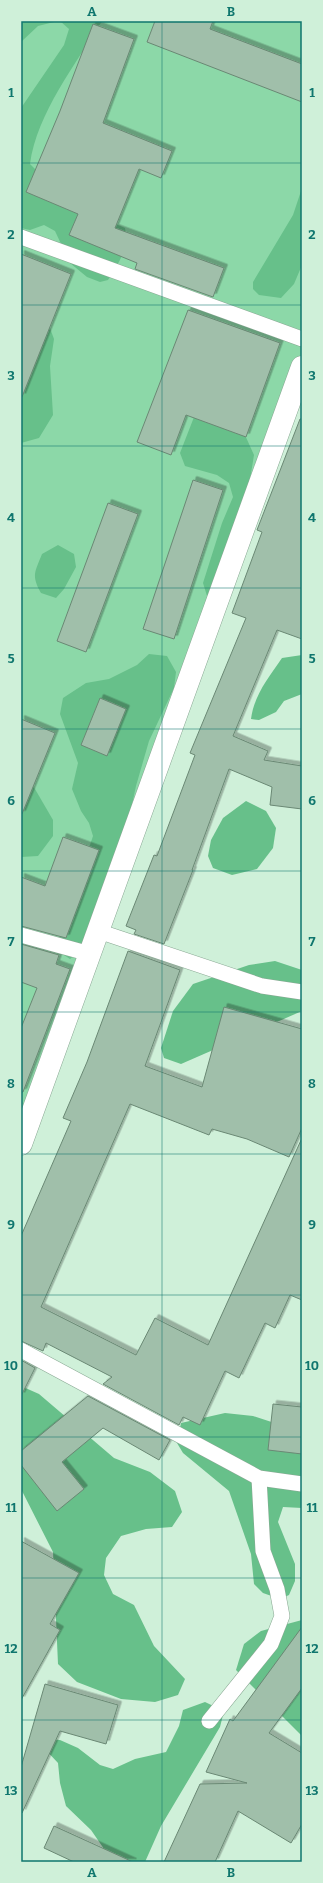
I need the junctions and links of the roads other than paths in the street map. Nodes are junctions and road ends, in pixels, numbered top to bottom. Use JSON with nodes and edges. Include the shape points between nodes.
{"nodes":[{"id":1,"x":21,"y":237,"type":"edge"},
{"id":2,"x":302,"y":339,"type":"edge"},
{"id":3,"x":302,"y":367,"type":"edge"},
{"id":4,"x":98,"y":931,"type":"junction"},
{"id":5,"x":21,"y":935,"type":"edge"},
{"id":6,"x":90,"y":954,"type":"junction"},
{"id":7,"x":302,"y":992,"type":"edge"},
{"id":8,"x":21,"y":1144,"type":"edge"},
{"id":9,"x":21,"y":1350,"type":"edge"},
{"id":10,"x":259,"y":1478,"type":"junction"},
{"id":11,"x":302,"y":1484,"type":"edge"},
{"id":12,"x":209,"y":1721,"type":"dead end"}],
"edges":[{"from":1,"to":2,"type":"lane"},
{"from":3,"to":4,"type":"street"},
{"from":4,"to":6,"type":"street"},
{"from":4,"to":7,"type":"lane","via":[[262,986]]},
{"from":5,"to":6,"type":"lane"},
{"from":6,"to":8,"type":"street"},
{"from":9,"to":10,"type":"lane"},
{"from":10,"to":11,"type":"lane"},
{"from":10,"to":12,"type":"lane","via":[[263,1551],[277,1590],[282,1616],[271,1644]]}]}
